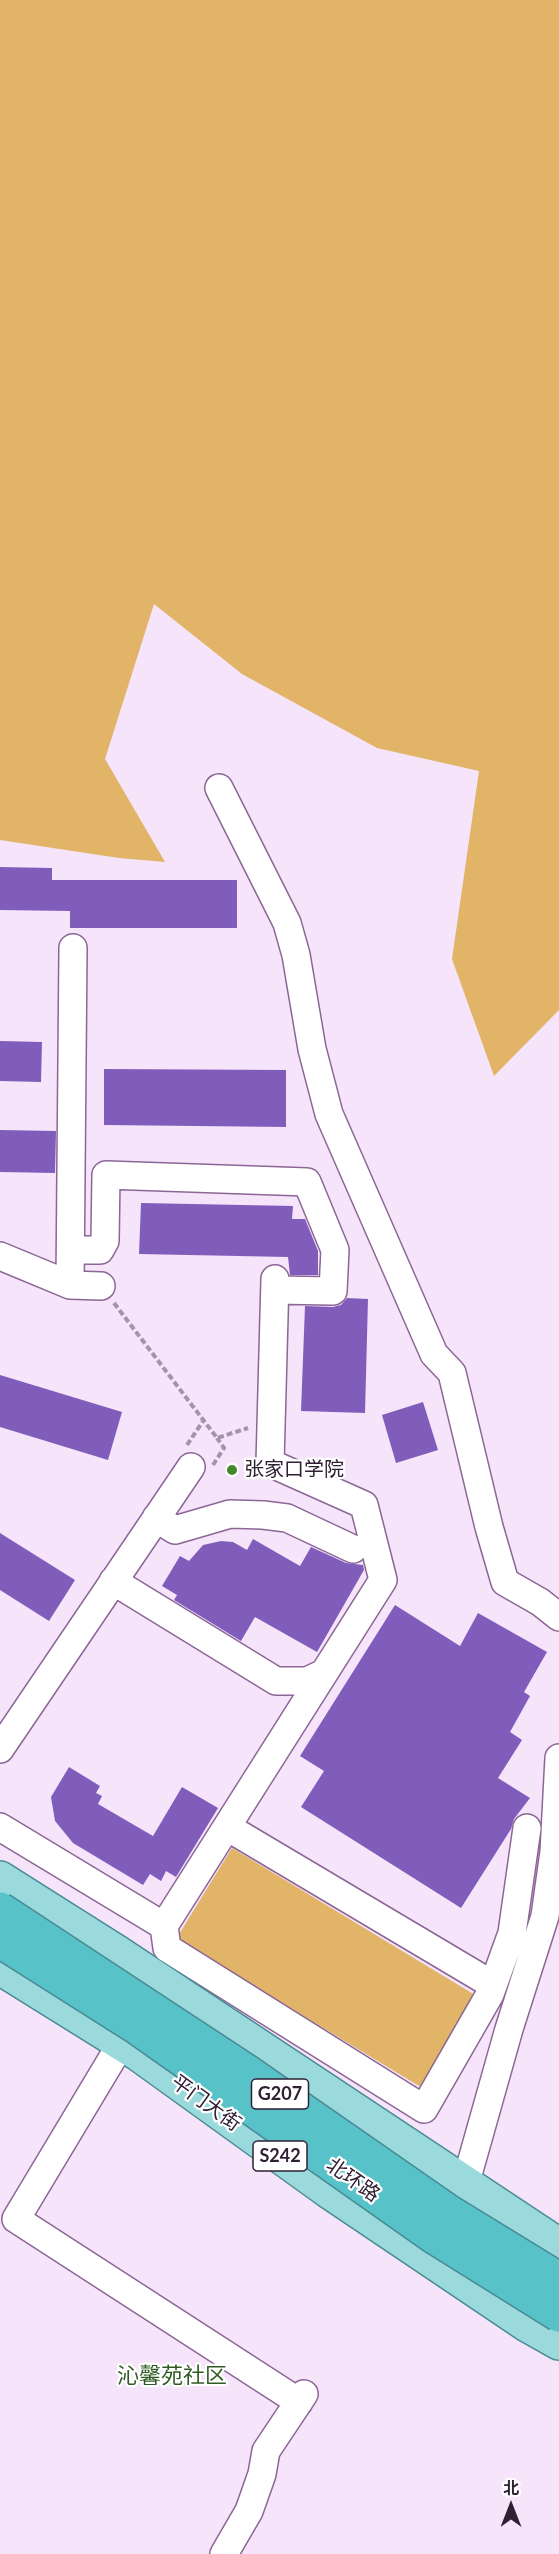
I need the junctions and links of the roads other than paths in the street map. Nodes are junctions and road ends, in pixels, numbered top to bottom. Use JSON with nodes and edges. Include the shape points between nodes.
{"nodes":[{"id":1,"x":219,"y":788,"type":"dead end"},
{"id":2,"x":73,"y":948,"type":"dead end"},
{"id":3,"x":70,"y":1250,"type":"junction"},
{"id":4,"x":0,"y":1256,"type":"edge"},
{"id":5,"x":70,"y":1284,"type":"junction"},
{"id":6,"x":101,"y":1286,"type":"road end"},
{"id":7,"x":191,"y":1467,"type":"dead end"},
{"id":8,"x":156,"y":1518,"type":"junction"},
{"id":9,"x":353,"y":1549,"type":"dead end"},
{"id":10,"x":113,"y":1581,"type":"junction"},
{"id":11,"x":559,"y":1617,"type":"edge"},
{"id":12,"x":324,"y":1673,"type":"junction"},
{"id":13,"x":0,"y":1749,"type":"edge"},
{"id":14,"x":559,"y":1758,"type":"edge"},
{"id":15,"x":0,"y":1827,"type":"edge"},
{"id":16,"x":227,"y":1827,"type":"junction"},
{"id":17,"x":527,"y":1828,"type":"dead end"},
{"id":18,"x":0,"y":1878,"type":"edge"},
{"id":19,"x":0,"y":1909,"type":"edge"},
{"id":20,"x":164,"y":1926,"type":"junction"},
{"id":21,"x":0,"y":1941,"type":"edge"},
{"id":22,"x":0,"y":1968,"type":"edge"},
{"id":23,"x":493,"y":1985,"type":"junction"},
{"id":24,"x":121,"y":2044,"type":"junction"},
{"id":25,"x":410,"y":2146,"type":"junction"},
{"id":26,"x":465,"y":2185,"type":"junction"},
{"id":27,"x":363,"y":2214,"type":"junction"},
{"id":28,"x":559,"y":2246,"type":"edge"},
{"id":29,"x":559,"y":2279,"type":"edge"},
{"id":30,"x":559,"y":2315,"type":"edge"},
{"id":31,"x":559,"y":2343,"type":"edge"},
{"id":32,"x":225,"y":2554,"type":"edge"}],
"edges":[{"from":1,"to":11,"type":"street","via":[[287,923],[329,1114],[434,1354],[452,1373],[505,1582]]},
{"from":2,"to":3,"type":"street"},
{"from":3,"to":5,"type":"street"},
{"from":3,"to":12,"type":"street","via":[[100,1250],[105,1241],[106,1175],[307,1182],[335,1250],[333,1291],[275,1285],[270,1463],[364,1505],[383,1580]]},
{"from":4,"to":5,"type":"street"},
{"from":5,"to":6,"type":"street"},
{"from":7,"to":8,"type":"street"},
{"from":8,"to":9,"type":"street","via":[[175,1530],[230,1514],[287,1518]]},
{"from":8,"to":10,"type":"street"},
{"from":10,"to":12,"type":"street","via":[[276,1681],[307,1681]]},
{"from":10,"to":13,"type":"street"},
{"from":12,"to":16,"type":"street"},
{"from":14,"to":26,"type":"street","via":[[554,1852],[545,1916]]},
{"from":15,"to":20,"type":"street"},
{"from":16,"to":20,"type":"street"},
{"from":16,"to":23,"type":"street"},
{"from":17,"to":23,"type":"street","via":[[513,1933]]},
{"from":18,"to":25,"type":"main road"},
{"from":19,"to":29,"type":"highway","name":"北环路","number":"G207","bridge":true,"via":[[248,2072],[448,2211]]},
{"from":20,"to":23,"type":"street","via":[[167,1948],[424,2109]]},
{"from":21,"to":30,"type":"highway","name":"北环路","number":"G207","bridge":true,"via":[[136,2027],[434,2237]]},
{"from":22,"to":24,"type":"main road","name":"平门大街","number":"S242"},
{"from":24,"to":27,"type":"main road","name":"平门大街","number":"S242"},
{"from":24,"to":32,"type":"street","via":[[16,2219],[302,2398],[266,2451],[249,2511]]},
{"from":25,"to":26,"type":"main road"},
{"from":25,"to":27,"type":"main road"},
{"from":26,"to":28,"type":"main road"},
{"from":27,"to":31,"type":"main road","name":"平门大街","number":"S242"}]}
